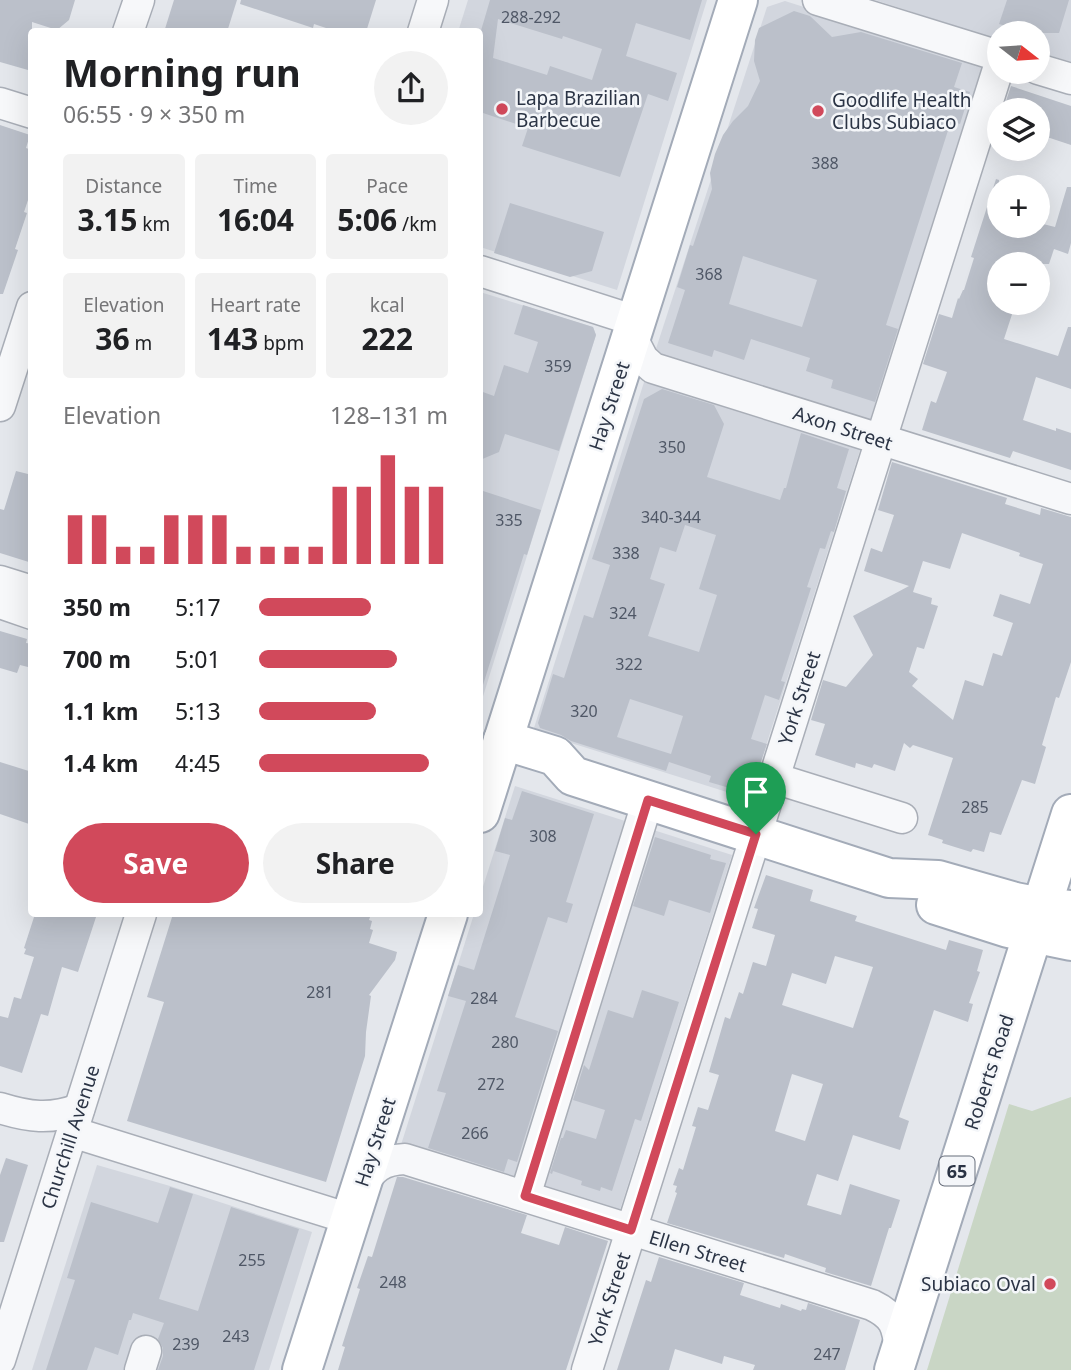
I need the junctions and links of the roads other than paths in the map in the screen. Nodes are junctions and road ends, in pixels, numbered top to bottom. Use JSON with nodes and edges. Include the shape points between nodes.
{"nodes":[{"id":1,"x":121,"y":0,"type":"edge"},
{"id":2,"x":139,"y":0,"type":"edge"},
{"id":3,"x":433,"y":0,"type":"edge"},
{"id":4,"x":818,"y":0,"type":"edge"},
{"id":5,"x":739,"y":7,"type":"edge"},
{"id":6,"x":887,"y":10,"type":"edge"},
{"id":7,"x":112,"y":28,"type":"edge"},
{"id":8,"x":129,"y":28,"type":"edge"},
{"id":9,"x":424,"y":28,"type":"edge"},
{"id":10,"x":987,"y":51,"type":"edge"},
{"id":11,"x":1050,"y":73,"type":"edge"},
{"id":12,"x":1071,"y":79,"type":"edge"},
{"id":13,"x":993,"y":84,"type":"edge"},
{"id":14,"x":0,"y":103,"type":"edge"},
{"id":15,"x":28,"y":112,"type":"edge"},
{"id":16,"x":483,"y":272,"type":"edge"},
{"id":17,"x":28,"y":319,"type":"edge"},
{"id":18,"x":633,"y":329,"type":"junction"},
{"id":19,"x":0,"y":406,"type":"edge"},
{"id":20,"x":881,"y":440,"type":"junction"},
{"id":21,"x":1071,"y":499,"type":"edge"},
{"id":22,"x":0,"y":581,"type":"edge"},
{"id":23,"x":28,"y":590,"type":"edge"},
{"id":24,"x":0,"y":603,"type":"edge"},
{"id":25,"x":28,"y":613,"type":"edge"},
{"id":26,"x":489,"y":748,"type":"edge"},
{"id":27,"x":774,"y":778,"type":"junction"},
{"id":28,"x":483,"y":791,"type":"edge"},
{"id":29,"x":648,"y":800,"type":"junction"},
{"id":30,"x":902,"y":818,"type":"dead end"},
{"id":31,"x":1070,"y":824,"type":"edge"},
{"id":32,"x":756,"y":834,"type":"junction"},
{"id":33,"x":140,"y":917,"type":"edge"},
{"id":34,"x":447,"y":917,"type":"edge"},
{"id":35,"x":1048,"y":917,"type":"edge"},
{"id":36,"x":1071,"y":941,"type":"edge"},
{"id":37,"x":13,"y":1112,"type":"edge"},
{"id":38,"x":75,"y":1121,"type":"junction"},
{"id":39,"x":63,"y":1161,"type":"junction"},
{"id":40,"x":525,"y":1196,"type":"junction"},
{"id":41,"x":355,"y":1203,"type":"junction"},
{"id":42,"x":631,"y":1230,"type":"junction"},
{"id":43,"x":897,"y":1359,"type":"edge"},
{"id":44,"x":0,"y":1360,"type":"edge"},
{"id":45,"x":302,"y":1370,"type":"edge"},
{"id":46,"x":587,"y":1370,"type":"edge"}],
"edges":[{"from":1,"to":7,"type":"street"},
{"from":2,"to":8,"type":"street"},
{"from":3,"to":9,"type":"street"},
{"from":4,"to":6,"type":"street"},
{"from":5,"to":18,"type":"main road","name":"Hay Street"},
{"from":6,"to":10,"type":"street"},
{"from":11,"to":12,"type":"street"},
{"from":13,"to":20,"type":"street","name":"York Street"},
{"from":14,"to":15,"type":"street"},
{"from":16,"to":18,"type":"street"},
{"from":17,"to":19,"type":"street"},
{"from":18,"to":20,"type":"street","name":"Axon Street","via":[[643,359],[653,368]]},
{"from":18,"to":26,"type":"main road","name":"Hay Street"},
{"from":20,"to":21,"type":"street","name":"Axon Street"},
{"from":20,"to":27,"type":"street","name":"York Street"},
{"from":22,"to":23,"type":"street"},
{"from":24,"to":25,"type":"street"},
{"from":26,"to":28,"type":"main road","name":"Hay Street"},
{"from":26,"to":29,"type":"main road","via":[[549,780],[573,776]]},
{"from":27,"to":30,"type":"street"},
{"from":27,"to":32,"type":"street","name":"York Street"},
{"from":29,"to":32,"type":"main road"},
{"from":29,"to":40,"type":"street"},
{"from":31,"to":35,"type":"main road","name":"Roberts Road","number":"65"},
{"from":32,"to":35,"type":"main road","via":[[889,878],[938,880],[1015,902]]},
{"from":32,"to":42,"type":"street","name":"York Street","via":[[705,977]]},
{"from":33,"to":38,"type":"street","name":"Churchill Avenue"},
{"from":34,"to":41,"type":"main road","name":"Hay Street"},
{"from":35,"to":36,"type":"main road"},
{"from":35,"to":43,"type":"main road","name":"Roberts Road","number":"65"},
{"from":37,"to":38,"type":"street","via":[[60,1115]]},
{"from":37,"to":39,"type":"street","via":[[48,1135]]},
{"from":38,"to":39,"type":"street","name":"Churchill Avenue"},
{"from":38,"to":41,"type":"street"},
{"from":39,"to":44,"type":"street","name":"Churchill Avenue"},
{"from":40,"to":41,"type":"street","name":"Ellen Street","via":[[405,1159],[390,1160],[371,1171]]},
{"from":40,"to":42,"type":"street","name":"Ellen Street"},
{"from":41,"to":45,"type":"main road","name":"Hay Street"},
{"from":42,"to":43,"type":"street","name":"Ellen Street","via":[[885,1311],[898,1329]]},
{"from":42,"to":46,"type":"street","name":"York Street"}]}
